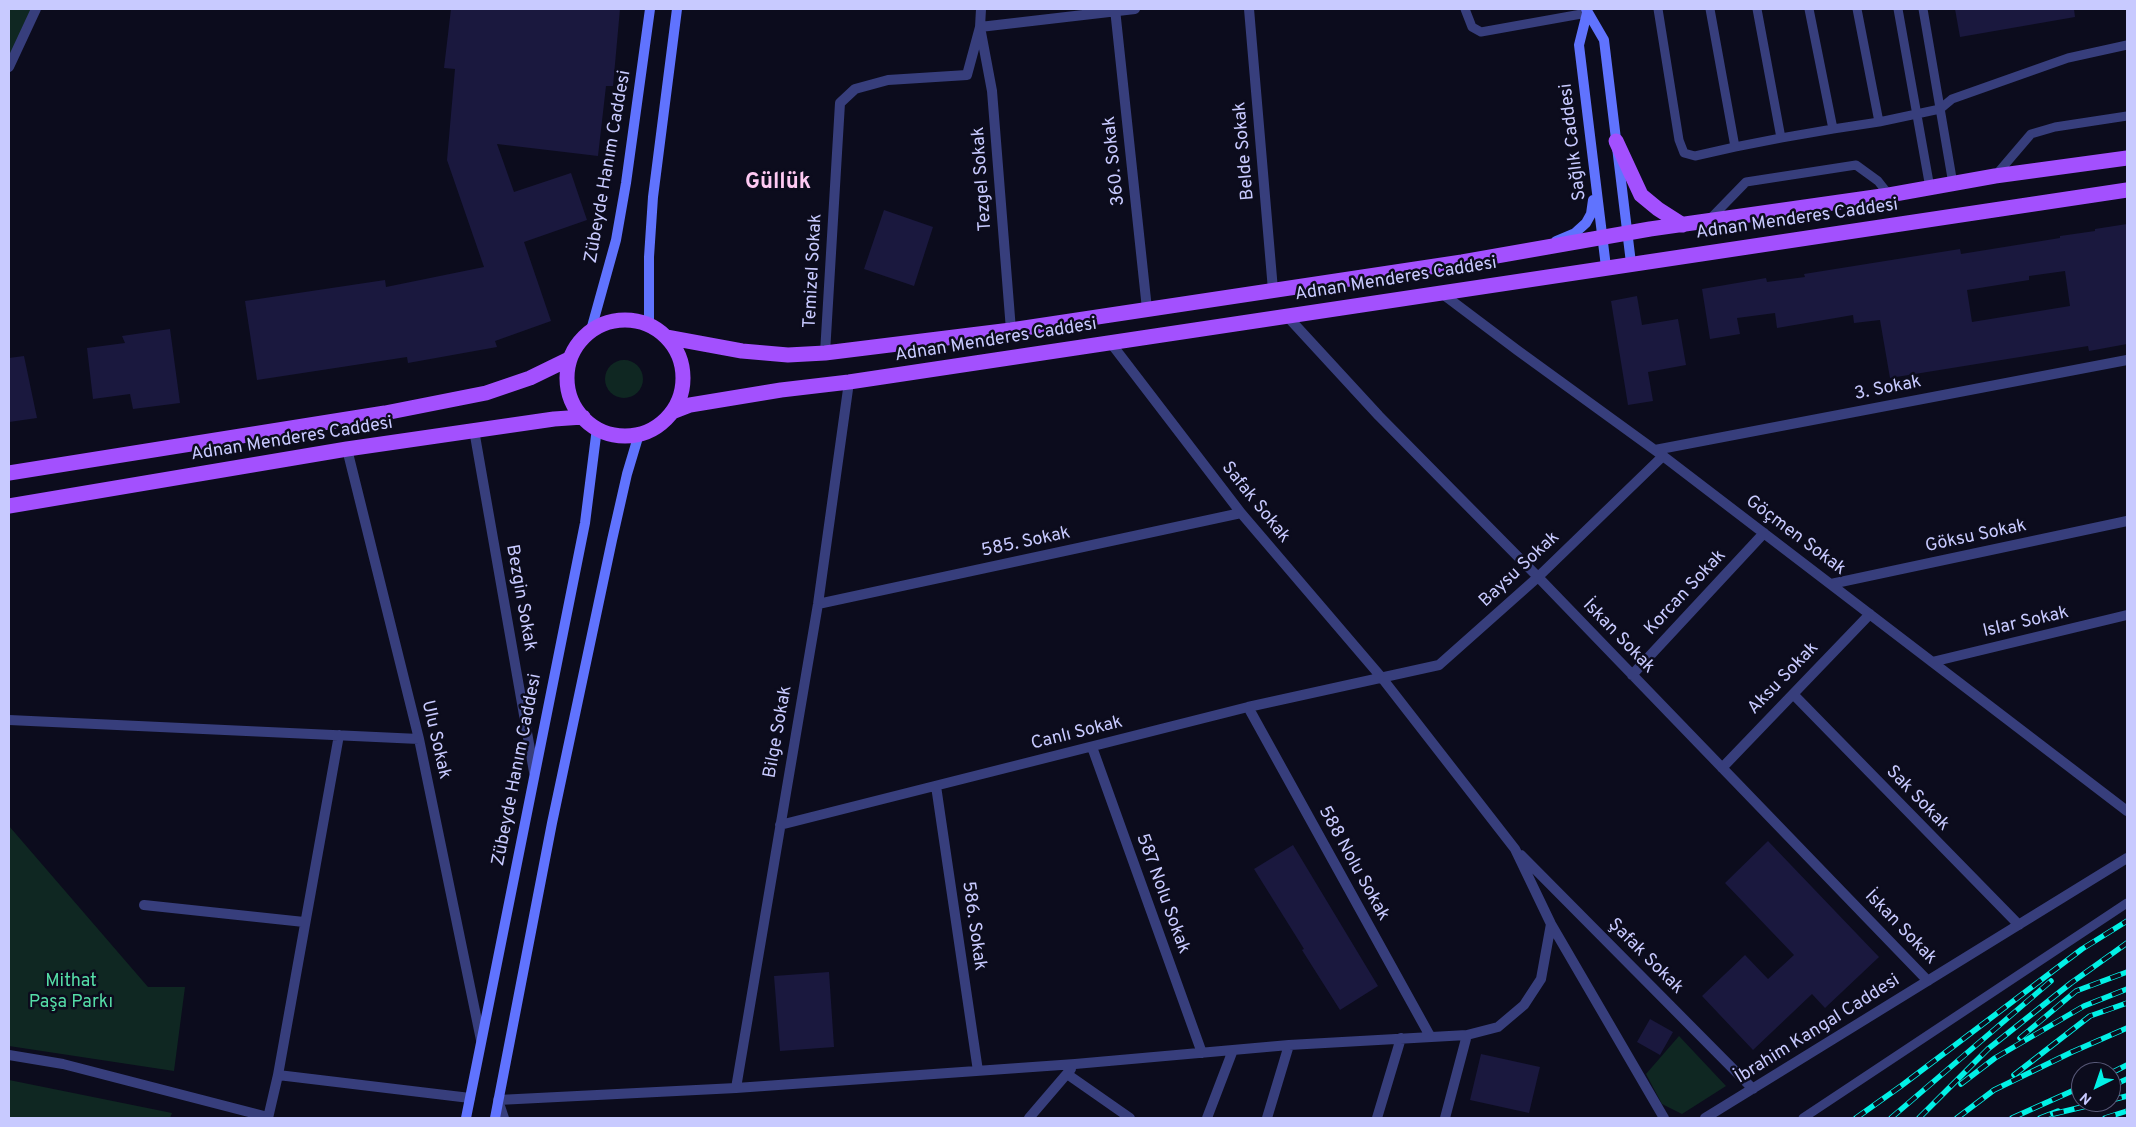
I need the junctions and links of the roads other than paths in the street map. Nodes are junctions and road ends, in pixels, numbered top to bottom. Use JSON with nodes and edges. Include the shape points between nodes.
{"nodes":[{"id":1,"x":36,"y":9,"type":"edge"},
{"id":2,"x":650,"y":9,"type":"edge"},
{"id":3,"x":677,"y":9,"type":"edge"},
{"id":4,"x":981,"y":9,"type":"edge"},
{"id":5,"x":1135,"y":9,"type":"edge"},
{"id":6,"x":1249,"y":9,"type":"edge"},
{"id":7,"x":1466,"y":9,"type":"edge"},
{"id":8,"x":1658,"y":9,"type":"edge"},
{"id":9,"x":1710,"y":9,"type":"edge"},
{"id":10,"x":1756,"y":9,"type":"edge"},
{"id":11,"x":1809,"y":9,"type":"edge"},
{"id":12,"x":1858,"y":9,"type":"edge"},
{"id":13,"x":1898,"y":9,"type":"edge"},
{"id":14,"x":1923,"y":9,"type":"edge"},
{"id":15,"x":1115,"y":10,"type":"edge"},
{"id":16,"x":1587,"y":11,"type":"edge"},
{"id":17,"x":980,"y":27,"type":"junction"},
{"id":18,"x":2127,"y":45,"type":"edge"},
{"id":19,"x":9,"y":67,"type":"edge"},
{"id":20,"x":1940,"y":109,"type":"junction"},
{"id":21,"x":1918,"y":115,"type":"junction"},
{"id":22,"x":2127,"y":116,"type":"edge"},
{"id":23,"x":1879,"y":122,"type":"junction"},
{"id":24,"x":1833,"y":129,"type":"junction"},
{"id":25,"x":1781,"y":138,"type":"junction"},
{"id":26,"x":1616,"y":142,"type":"junction"},
{"id":27,"x":1735,"y":147,"type":"junction"},
{"id":28,"x":2127,"y":158,"type":"edge"},
{"id":29,"x":1995,"y":176,"type":"junction"},
{"id":30,"x":1594,"y":177,"type":"junction"},
{"id":31,"x":1953,"y":184,"type":"junction"},
{"id":32,"x":1930,"y":188,"type":"junction"},
{"id":33,"x":2127,"y":190,"type":"edge"},
{"id":34,"x":1889,"y":195,"type":"junction"},
{"id":35,"x":1709,"y":220,"type":"junction"},
{"id":36,"x":1683,"y":225,"type":"junction"},
{"id":37,"x":1627,"y":234,"type":"junction"},
{"id":38,"x":1602,"y":237,"type":"junction"},
{"id":39,"x":1539,"y":248,"type":"junction"},
{"id":40,"x":1631,"y":263,"type":"junction"},
{"id":41,"x":1606,"y":267,"type":"junction"},
{"id":42,"x":1273,"y":290,"type":"junction"},
{"id":43,"x":1440,"y":292,"type":"junction"},
{"id":44,"x":1146,"y":309,"type":"junction"},
{"id":45,"x":1286,"y":315,"type":"junction"},
{"id":46,"x":649,"y":324,"type":"junction"},
{"id":47,"x":591,"y":330,"type":"junction"},
{"id":48,"x":1011,"y":330,"type":"junction"},
{"id":49,"x":666,"y":338,"type":"junction"},
{"id":50,"x":1110,"y":342,"type":"junction"},
{"id":51,"x":826,"y":354,"type":"junction"},
{"id":52,"x":569,"y":359,"type":"junction"},
{"id":53,"x":2127,"y":360,"type":"edge"},
{"id":54,"x":849,"y":382,"type":"junction"},
{"id":55,"x":672,"y":412,"type":"junction"},
{"id":56,"x":583,"y":417,"type":"junction"},
{"id":57,"x":597,"y":428,"type":"junction"},
{"id":58,"x":474,"y":430,"type":"junction"},
{"id":59,"x":640,"y":434,"type":"junction"},
{"id":60,"x":347,"y":449,"type":"junction"},
{"id":61,"x":1659,"y":453,"type":"junction"},
{"id":62,"x":9,"y":473,"type":"edge"},
{"id":63,"x":9,"y":506,"type":"edge"},
{"id":64,"x":1241,"y":513,"type":"junction"},
{"id":65,"x":2127,"y":521,"type":"edge"},
{"id":66,"x":1764,"y":533,"type":"junction"},
{"id":67,"x":1538,"y":577,"type":"junction"},
{"id":68,"x":1831,"y":584,"type":"junction"},
{"id":69,"x":818,"y":604,"type":"junction"},
{"id":70,"x":1870,"y":614,"type":"junction"},
{"id":71,"x":2127,"y":615,"type":"edge"},
{"id":72,"x":1932,"y":662,"type":"junction"},
{"id":73,"x":1632,"y":675,"type":"junction"},
{"id":74,"x":1382,"y":678,"type":"junction"},
{"id":75,"x":1793,"y":694,"type":"junction"},
{"id":76,"x":1248,"y":707,"type":"junction"},
{"id":77,"x":9,"y":720,"type":"edge"},
{"id":78,"x":339,"y":735,"type":"junction"},
{"id":79,"x":419,"y":739,"type":"junction"},
{"id":80,"x":1092,"y":747,"type":"junction"},
{"id":81,"x":1722,"y":768,"type":"junction"},
{"id":82,"x":534,"y":772,"type":"junction"},
{"id":83,"x":936,"y":786,"type":"junction"},
{"id":84,"x":2127,"y":811,"type":"edge"},
{"id":85,"x":780,"y":825,"type":"junction"},
{"id":86,"x":1515,"y":849,"type":"junction"},
{"id":87,"x":2127,"y":858,"type":"edge"},
{"id":88,"x":2127,"y":903,"type":"edge"},
{"id":89,"x":144,"y":905,"type":"dead end"},
{"id":90,"x":304,"y":922,"type":"junction"},
{"id":91,"x":1551,"y":924,"type":"junction"},
{"id":92,"x":2019,"y":925,"type":"junction"},
{"id":93,"x":1928,"y":981,"type":"junction"},
{"id":94,"x":1467,"y":1035,"type":"junction"},
{"id":95,"x":1430,"y":1036,"type":"junction"},
{"id":96,"x":1401,"y":1038,"type":"junction"},
{"id":97,"x":481,"y":1040,"type":"junction"},
{"id":98,"x":1289,"y":1045,"type":"junction"},
{"id":99,"x":1233,"y":1050,"type":"junction"},
{"id":100,"x":1202,"y":1053,"type":"junction"},
{"id":101,"x":9,"y":1055,"type":"edge"},
{"id":102,"x":1076,"y":1064,"type":"junction"},
{"id":103,"x":978,"y":1071,"type":"junction"},
{"id":104,"x":1067,"y":1074,"type":"junction"},
{"id":105,"x":278,"y":1075,"type":"junction"},
{"id":106,"x":736,"y":1088,"type":"junction"},
{"id":107,"x":1753,"y":1089,"type":"junction"},
{"id":108,"x":470,"y":1098,"type":"junction"},
{"id":109,"x":498,"y":1100,"type":"junction"},
{"id":110,"x":268,"y":1118,"type":"edge"},
{"id":111,"x":466,"y":1118,"type":"edge"},
{"id":112,"x":495,"y":1118,"type":"edge"},
{"id":113,"x":504,"y":1118,"type":"edge"},
{"id":114,"x":1030,"y":1118,"type":"edge"},
{"id":115,"x":1130,"y":1118,"type":"edge"},
{"id":116,"x":1207,"y":1118,"type":"edge"},
{"id":117,"x":1267,"y":1118,"type":"edge"},
{"id":118,"x":1377,"y":1118,"type":"edge"},
{"id":119,"x":1445,"y":1118,"type":"edge"},
{"id":120,"x":1664,"y":1118,"type":"edge"},
{"id":121,"x":1705,"y":1118,"type":"edge"},
{"id":122,"x":1803,"y":1118,"type":"edge"}],
"edges":[{"from":1,"to":19,"type":"street"},
{"from":2,"to":47,"type":"main road","name":"Zübeyde Hanım Caddesi","via":[[614,249]]},
{"from":3,"to":46,"type":"main road","via":[[653,197]]},
{"from":4,"to":17,"type":"street"},
{"from":5,"to":15,"type":"street"},
{"from":6,"to":42,"type":"street","name":"Belde Sokak"},
{"from":7,"to":16,"type":"lane","via":[[1472,27],[1481,32]]},
{"from":8,"to":27,"type":"lane","via":[[1684,154],[1695,156]]},
{"from":9,"to":27,"type":"lane"},
{"from":10,"to":25,"type":"lane"},
{"from":11,"to":24,"type":"lane"},
{"from":12,"to":23,"type":"lane"},
{"from":13,"to":21,"type":"lane"},
{"from":14,"to":20,"type":"lane"},
{"from":15,"to":17,"type":"street"},
{"from":15,"to":44,"type":"street","name":"360. Sokak"},
{"from":16,"to":26,"type":"main road","via":[[1604,40]]},
{"from":16,"to":30,"type":"main road","name":"Sağlık Caddesi","via":[[1579,45]]},
{"from":17,"to":48,"type":"street","name":"Tezgel Sokak","via":[[992,90]]},
{"from":17,"to":51,"type":"street","name":"Temizel Sokak","via":[[967,74],[888,80],[855,89],[840,104]]},
{"from":18,"to":20,"type":"lane","via":[[2068,58],[1952,99]]},
{"from":20,"to":21,"type":"lane"},
{"from":20,"to":31,"type":"lane"},
{"from":21,"to":23,"type":"lane"},
{"from":21,"to":32,"type":"lane"},
{"from":22,"to":29,"type":"lane","via":[[2031,134]]},
{"from":23,"to":24,"type":"lane"},
{"from":24,"to":25,"type":"lane"},
{"from":25,"to":27,"type":"lane"},
{"from":26,"to":36,"type":"main road","name":"Adnan Menderes Caddesi","via":[[1641,195]]},
{"from":26,"to":37,"type":"main road"},
{"from":28,"to":29,"type":"main road","name":"Adnan Menderes Caddesi"},
{"from":29,"to":31,"type":"main road","name":"Adnan Menderes Caddesi"},
{"from":30,"to":38,"type":"main road","name":"Sağlık Caddesi"},
{"from":30,"to":39,"type":"main road","via":[[1593,205],[1586,223],[1575,233]]},
{"from":31,"to":32,"type":"main road","name":"Adnan Menderes Caddesi"},
{"from":32,"to":34,"type":"main road","name":"Adnan Menderes Caddesi"},
{"from":33,"to":40,"type":"main road","name":"Adnan Menderes Caddesi"},
{"from":34,"to":35,"type":"main road","name":"Adnan Menderes Caddesi"},
{"from":34,"to":35,"type":"lane","via":[[1856,165],[1746,182]]},
{"from":35,"to":36,"type":"main road","name":"Adnan Menderes Caddesi"},
{"from":36,"to":37,"type":"main road","name":"Adnan Menderes Caddesi"},
{"from":37,"to":38,"type":"main road","name":"Adnan Menderes Caddesi"},
{"from":37,"to":40,"type":"main road"},
{"from":38,"to":39,"type":"main road","name":"Adnan Menderes Caddesi"},
{"from":38,"to":41,"type":"main road","name":"Sağlık Caddesi"},
{"from":39,"to":42,"type":"main road","name":"Adnan Menderes Caddesi"},
{"from":40,"to":41,"type":"main road","name":"Adnan Menderes Caddesi"},
{"from":41,"to":43,"type":"main road","name":"Adnan Menderes Caddesi"},
{"from":42,"to":44,"type":"main road","name":"Adnan Menderes Caddesi"},
{"from":43,"to":45,"type":"main road","name":"Adnan Menderes Caddesi"},
{"from":43,"to":61,"type":"street","name":"Göçmen Sokak"},
{"from":44,"to":48,"type":"main road","name":"Adnan Menderes Caddesi"},
{"from":45,"to":50,"type":"main road","name":"Adnan Menderes Caddesi"},
{"from":45,"to":67,"type":"street","name":"İskan Sokak","via":[[1378,416]]},
{"from":46,"to":47,"type":"main road","via":[[626,320],[607,322]]},
{"from":46,"to":49,"type":"main road"},
{"from":47,"to":52,"type":"main road"},
{"from":48,"to":51,"type":"main road","name":"Adnan Menderes Caddesi"},
{"from":49,"to":51,"type":"main road","name":"Adnan Menderes Caddesi","via":[[742,352]]},
{"from":49,"to":55,"type":"main road","via":[[674,346],[682,365],[683,385]]},
{"from":50,"to":54,"type":"main road","name":"Adnan Menderes Caddesi"},
{"from":50,"to":64,"type":"street","name":"Safak Sokak"},
{"from":52,"to":56,"type":"main road","via":[[566,377],[569,395]]},
{"from":52,"to":62,"type":"main road","name":"Adnan Menderes Caddesi","via":[[530,378],[486,393],[386,413]]},
{"from":53,"to":61,"type":"street","name":"3. Sokak"},
{"from":54,"to":55,"type":"main road","name":"Adnan Menderes Caddesi","via":[[690,405]]},
{"from":54,"to":69,"type":"street","name":"Bilge Sokak"},
{"from":55,"to":59,"type":"main road","via":[[648,432]]},
{"from":56,"to":57,"type":"main road"},
{"from":56,"to":58,"type":"main road","name":"Adnan Menderes Caddesi"},
{"from":57,"to":59,"type":"main road","via":[[615,435]]},
{"from":57,"to":82,"type":"main road","name":"Zübeyde Hanım Caddesi","via":[[585,524]]},
{"from":58,"to":60,"type":"main road","name":"Adnan Menderes Caddesi"},
{"from":58,"to":82,"type":"street","name":"Bezgin Sokak"},
{"from":59,"to":109,"type":"main road","via":[[610,549]]},
{"from":60,"to":63,"type":"main road","name":"Adnan Menderes Caddesi"},
{"from":60,"to":79,"type":"street","name":"Ulu Sokak"},
{"from":61,"to":66,"type":"street","name":"Göçmen Sokak"},
{"from":61,"to":67,"type":"street","name":"Baysu Sokak"},
{"from":64,"to":69,"type":"street","name":"585. Sokak"},
{"from":64,"to":74,"type":"street","name":"Safak Sokak"},
{"from":65,"to":68,"type":"street","name":"Göksu Sokak"},
{"from":66,"to":68,"type":"street","name":"Göçmen Sokak"},
{"from":66,"to":73,"type":"street","name":"Korcan Sokak"},
{"from":67,"to":73,"type":"street","name":"İskan Sokak"},
{"from":67,"to":74,"type":"street","name":"Baysu Sokak","via":[[1439,665]]},
{"from":68,"to":70,"type":"street","name":"Göçmen Sokak"},
{"from":69,"to":85,"type":"street","name":"Bilge Sokak"},
{"from":70,"to":72,"type":"street","name":"Göçmen Sokak"},
{"from":70,"to":75,"type":"street","name":"Aksu Sokak"},
{"from":71,"to":72,"type":"street","name":"Islar Sokak"},
{"from":72,"to":84,"type":"street","name":"Göçmen Sokak"},
{"from":73,"to":81,"type":"street","name":"İskan Sokak"},
{"from":74,"to":76,"type":"street","name":"Canlı Sokak"},
{"from":74,"to":86,"type":"street","name":"Şafak Sokak"},
{"from":75,"to":81,"type":"street","name":"Aksu Sokak"},
{"from":75,"to":92,"type":"street","name":"Sak Sokak"},
{"from":76,"to":80,"type":"street","name":"Canlı Sokak"},
{"from":76,"to":95,"type":"street","name":"588 Nolu Sokak"},
{"from":77,"to":78,"type":"street"},
{"from":78,"to":79,"type":"street"},
{"from":78,"to":90,"type":"street"},
{"from":79,"to":97,"type":"street","name":"Ulu Sokak"},
{"from":80,"to":83,"type":"street","name":"Canlı Sokak"},
{"from":80,"to":100,"type":"street","name":"587 Nolu Sokak"},
{"from":81,"to":93,"type":"street","name":"İskan Sokak"},
{"from":82,"to":97,"type":"main road","name":"Zübeyde Hanım Caddesi"},
{"from":83,"to":85,"type":"street","name":"Canlı Sokak"},
{"from":83,"to":103,"type":"street","name":"586. Sokak"},
{"from":85,"to":106,"type":"street","name":"Bilge Sokak"},
{"from":86,"to":91,"type":"street","name":"Şafak Sokak"},
{"from":86,"to":107,"type":"street","name":"Şafak Sokak"},
{"from":87,"to":92,"type":"street","name":"İbrahim Kangal Caddesi"},
{"from":88,"to":122,"type":"lane"},
{"from":89,"to":90,"type":"street"},
{"from":90,"to":105,"type":"street"},
{"from":91,"to":94,"type":"street","via":[[1541,978],[1524,1006],[1498,1027]]},
{"from":91,"to":120,"type":"street","name":"Şafak Sokak"},
{"from":92,"to":93,"type":"street","name":"İbrahim Kangal Caddesi"},
{"from":93,"to":107,"type":"street","name":"İbrahim Kangal Caddesi"},
{"from":94,"to":95,"type":"street"},
{"from":94,"to":119,"type":"street"},
{"from":95,"to":96,"type":"street"},
{"from":96,"to":98,"type":"street"},
{"from":96,"to":118,"type":"street"},
{"from":97,"to":108,"type":"main road","name":"Zübeyde Hanım Caddesi"},
{"from":98,"to":99,"type":"street"},
{"from":98,"to":117,"type":"street"},
{"from":99,"to":100,"type":"street"},
{"from":99,"to":116,"type":"street"},
{"from":100,"to":102,"type":"street"},
{"from":101,"to":110,"type":"street","via":[[63,1064]]},
{"from":102,"to":103,"type":"street"},
{"from":102,"to":104,"type":"street"},
{"from":103,"to":106,"type":"street"},
{"from":104,"to":114,"type":"street"},
{"from":104,"to":115,"type":"street"},
{"from":105,"to":108,"type":"street"},
{"from":105,"to":110,"type":"street"},
{"from":106,"to":109,"type":"street"},
{"from":107,"to":121,"type":"street","name":"İbrahim Kangal Caddesi"},
{"from":108,"to":111,"type":"main road","name":"Zübeyde Hanım Caddesi"},
{"from":109,"to":112,"type":"main road"},
{"from":109,"to":113,"type":"street"}]}
